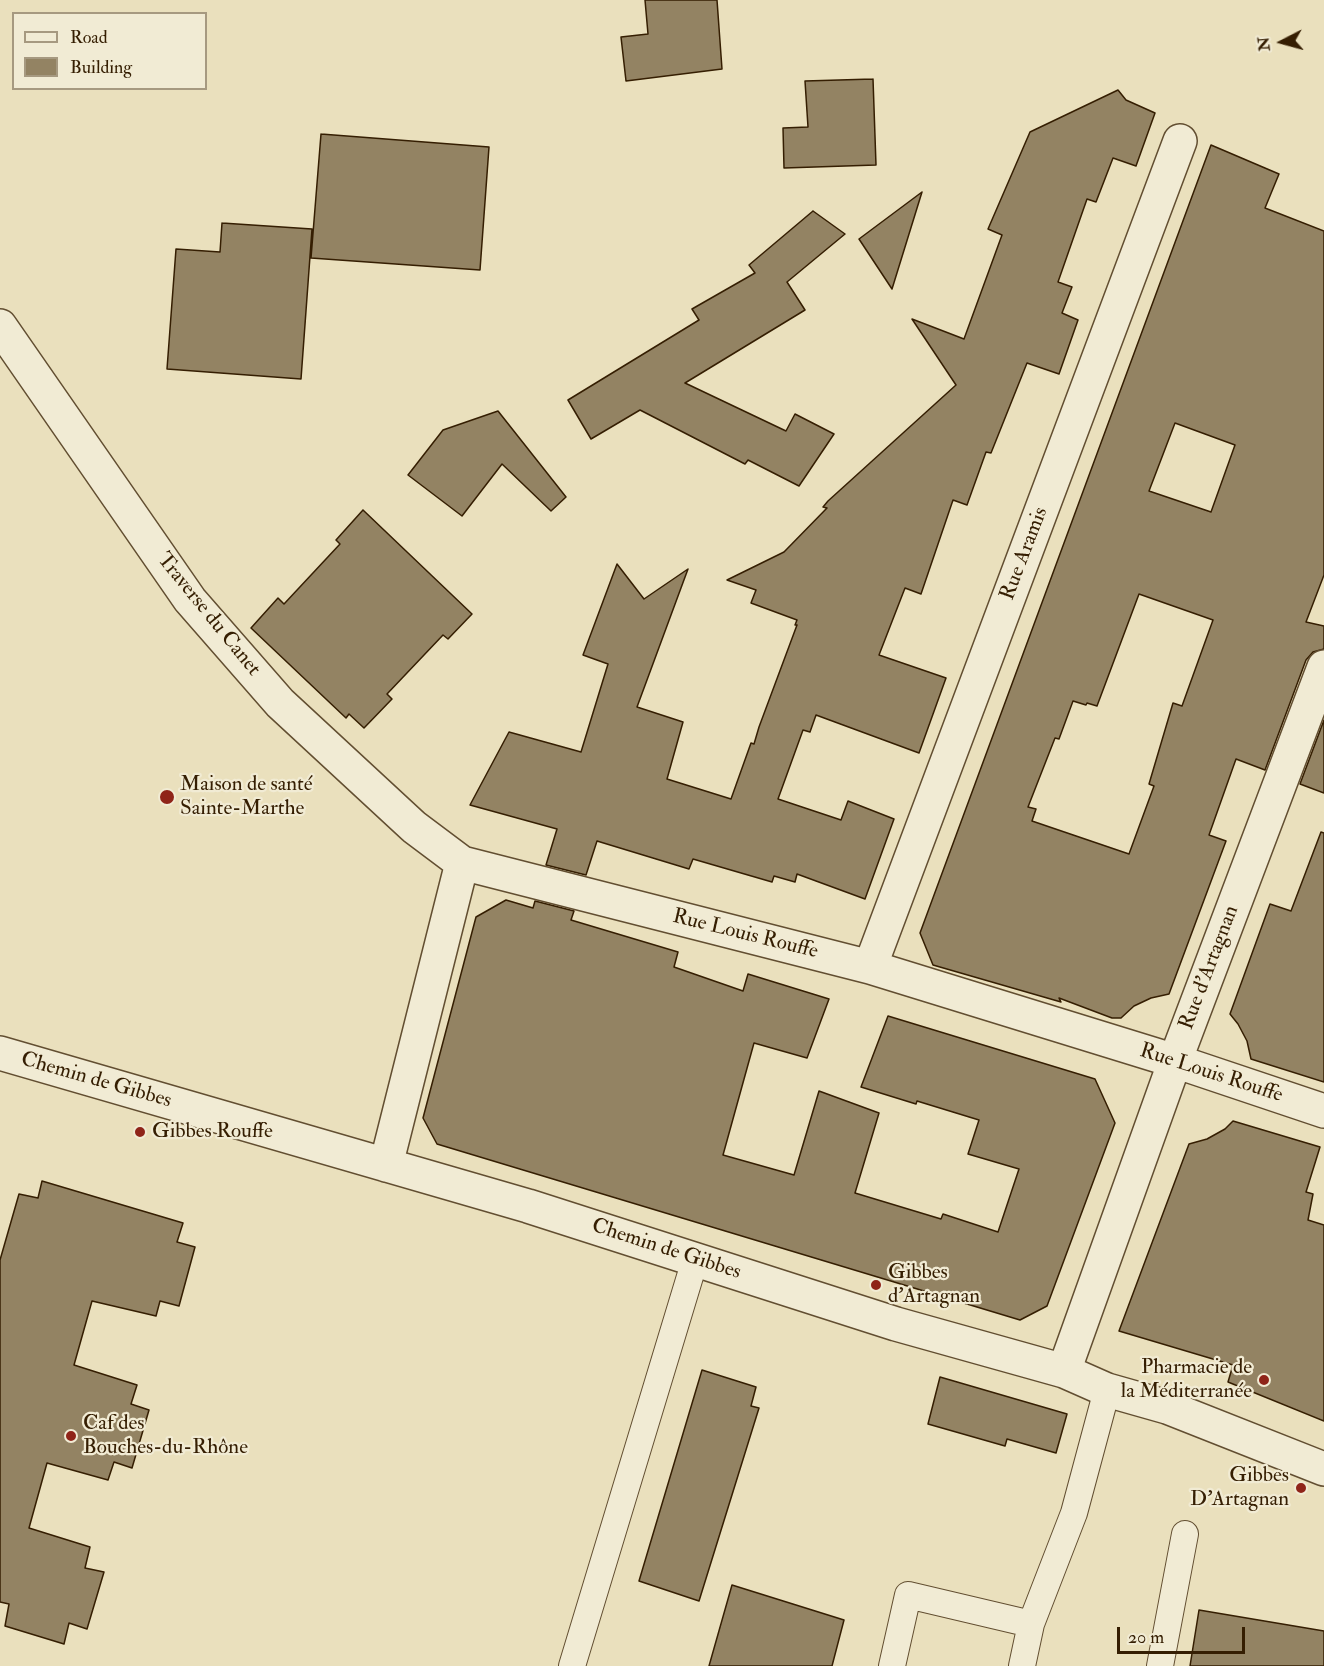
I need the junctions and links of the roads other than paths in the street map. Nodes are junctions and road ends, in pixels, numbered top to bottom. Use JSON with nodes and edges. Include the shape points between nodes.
{"nodes":[{"id":1,"x":1180,"y":141,"type":"dead end"},
{"id":2,"x":0,"y":326,"type":"edge"},
{"id":3,"x":1324,"y":668,"type":"edge"},
{"id":4,"x":462,"y":862,"type":"junction"},
{"id":5,"x":870,"y":967,"type":"junction"},
{"id":6,"x":0,"y":1053,"type":"edge"},
{"id":7,"x":1175,"y":1061,"type":"junction"},
{"id":8,"x":1324,"y":1111,"type":"edge"},
{"id":9,"x":386,"y":1165,"type":"junction"},
{"id":10,"x":695,"y":1260,"type":"junction"},
{"id":11,"x":1064,"y":1371,"type":"junction"},
{"id":12,"x":1107,"y":1390,"type":"junction"},
{"id":13,"x":1324,"y":1469,"type":"edge"},
{"id":14,"x":1185,"y":1534,"type":"dead end"},
{"id":15,"x":1031,"y":1623,"type":"junction"},
{"id":16,"x":572,"y":1666,"type":"edge"},
{"id":17,"x":892,"y":1666,"type":"edge"},
{"id":18,"x":1022,"y":1666,"type":"edge"},
{"id":19,"x":1160,"y":1666,"type":"edge"}],
"edges":[{"from":1,"to":5,"type":"street","name":"Rue Aramis"},
{"from":2,"to":4,"type":"street","name":"Traverse du Canet","via":[[190,600],[280,703],[414,827]]},
{"from":3,"to":7,"type":"street","name":"Rue d'Artagnan"},
{"from":4,"to":5,"type":"street","name":"Rue Louis Rouffe"},
{"from":4,"to":9,"type":"street"},
{"from":5,"to":7,"type":"street","name":"Rue Louis Rouffe"},
{"from":6,"to":9,"type":"street","name":"Chemin de Gibbes"},
{"from":7,"to":8,"type":"street","name":"Rue Louis Rouffe"},
{"from":7,"to":11,"type":"street","name":"Rue d'Artagnan"},
{"from":9,"to":10,"type":"street","name":"Chemin de Gibbes"},
{"from":10,"to":11,"type":"street","name":"Chemin de Gibbes","via":[[896,1324]]},
{"from":10,"to":16,"type":"lane"},
{"from":11,"to":12,"type":"street","name":"Chemin de Gibbes"},
{"from":12,"to":13,"type":"street","name":"Chemin de Gibbes","via":[[1167,1407]]},
{"from":12,"to":15,"type":"lane","via":[[1074,1513]]},
{"from":14,"to":19,"type":"lane"},
{"from":15,"to":17,"type":"lane","via":[[908,1595]]},
{"from":15,"to":18,"type":"lane"}]}
